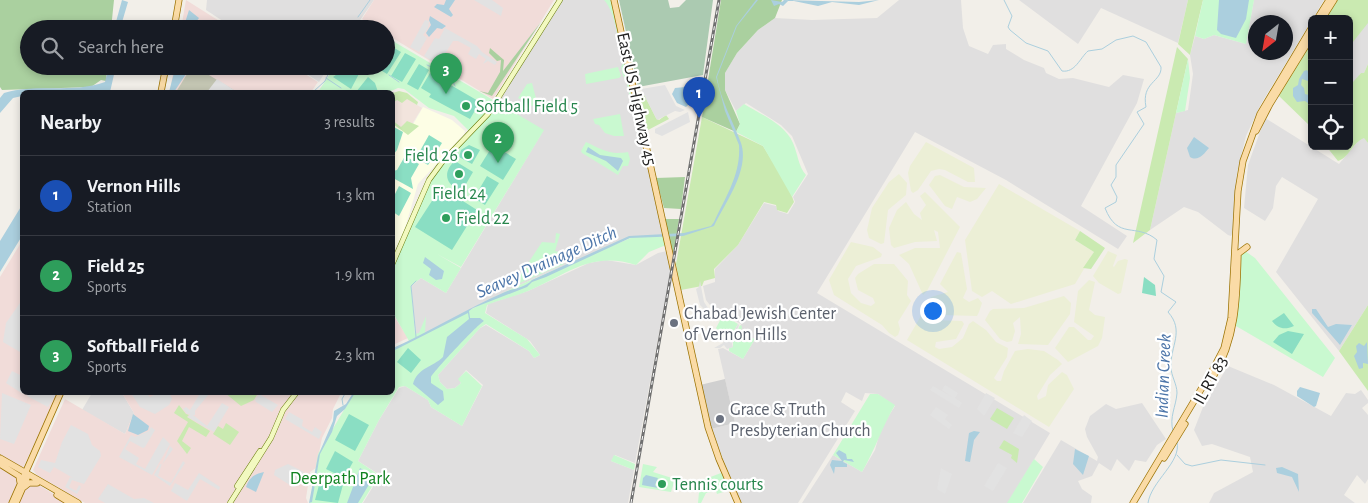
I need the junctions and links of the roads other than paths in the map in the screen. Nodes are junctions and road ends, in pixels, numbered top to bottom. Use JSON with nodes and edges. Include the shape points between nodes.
{"nodes":[{"id":1,"x":179,"y":0,"type":"edge"},
{"id":2,"x":558,"y":0,"type":"edge"},
{"id":3,"x":614,"y":0,"type":"edge"},
{"id":4,"x":1329,"y":0,"type":"edge"},
{"id":5,"x":1334,"y":0,"type":"edge"},
{"id":6,"x":1320,"y":15,"type":"edge"},
{"id":7,"x":1325,"y":15,"type":"edge"},
{"id":8,"x":176,"y":20,"type":"edge"},
{"id":9,"x":1308,"y":34,"type":"edge"},
{"id":10,"x":1308,"y":42,"type":"edge"},
{"id":11,"x":164,"y":75,"type":"edge"},
{"id":12,"x":161,"y":90,"type":"edge"},
{"id":13,"x":1235,"y":239,"type":"junction"},
{"id":14,"x":1247,"y":247,"type":"dead end"},
{"id":15,"x":1238,"y":252,"type":"junction"},
{"id":16,"x":395,"y":253,"type":"edge"},
{"id":17,"x":395,"y":258,"type":"edge"},
{"id":18,"x":62,"y":395,"type":"edge"},
{"id":19,"x":296,"y":395,"type":"edge"},
{"id":20,"x":1169,"y":447,"type":"junction"},
{"id":21,"x":0,"y":458,"type":"edge"},
{"id":22,"x":0,"y":463,"type":"edge"},
{"id":23,"x":26,"y":473,"type":"junction"},
{"id":24,"x":37,"y":483,"type":"junction"},
{"id":25,"x":20,"y":484,"type":"junction"},
{"id":26,"x":12,"y":503,"type":"edge"},
{"id":27,"x":16,"y":503,"type":"edge"},
{"id":28,"x":70,"y":503,"type":"edge"},
{"id":29,"x":78,"y":503,"type":"edge"},
{"id":30,"x":228,"y":503,"type":"edge"},
{"id":31,"x":738,"y":503,"type":"edge"},
{"id":32,"x":1133,"y":503,"type":"edge"},
{"id":33,"x":1137,"y":503,"type":"edge"}],
"edges":[{"from":1,"to":8,"type":"main road"},
{"from":2,"to":16,"type":"main road","via":[[487,112],[442,159],[426,182]]},
{"from":2,"to":17,"type":"main road","via":[[488,114],[443,161],[430,180]]},
{"from":3,"to":31,"type":"main road","name":"East US Highway 45","via":[[708,427]]},
{"from":4,"to":6,"type":"main road"},
{"from":5,"to":7,"type":"main road"},
{"from":9,"to":13,"type":"main road","via":[[1264,106],[1247,144],[1238,182]]},
{"from":10,"to":13,"type":"main road","via":[[1270,104],[1252,143],[1242,183]]},
{"from":11,"to":12,"type":"main road"},
{"from":13,"to":15,"type":"main road","name":"IL RT 83"},
{"from":13,"to":20,"type":"main road","name":"IL RT 83","via":[[1232,310],[1226,340]]},
{"from":14,"to":15,"type":"main road"},
{"from":15,"to":20,"type":"main road","name":"IL RT 83","via":[[1236,313],[1230,341],[1218,370]]},
{"from":18,"to":23,"type":"main road"},
{"from":19,"to":30,"type":"main road","via":[[283,410],[274,433]]},
{"from":20,"to":32,"type":"main road","name":"IL RT 83"},
{"from":20,"to":33,"type":"main road","name":"IL RT 83"},
{"from":21,"to":23,"type":"main road"},
{"from":22,"to":23,"type":"main road"},
{"from":22,"to":25,"type":"main road","via":[[19,476]]},
{"from":23,"to":24,"type":"main road"},
{"from":23,"to":25,"type":"main road"},
{"from":23,"to":27,"type":"main road"},
{"from":23,"to":29,"type":"main road"},
{"from":24,"to":27,"type":"main road","via":[[25,486]]},
{"from":24,"to":28,"type":"main road"},
{"from":25,"to":26,"type":"main road","via":[[9,496]]}]}
